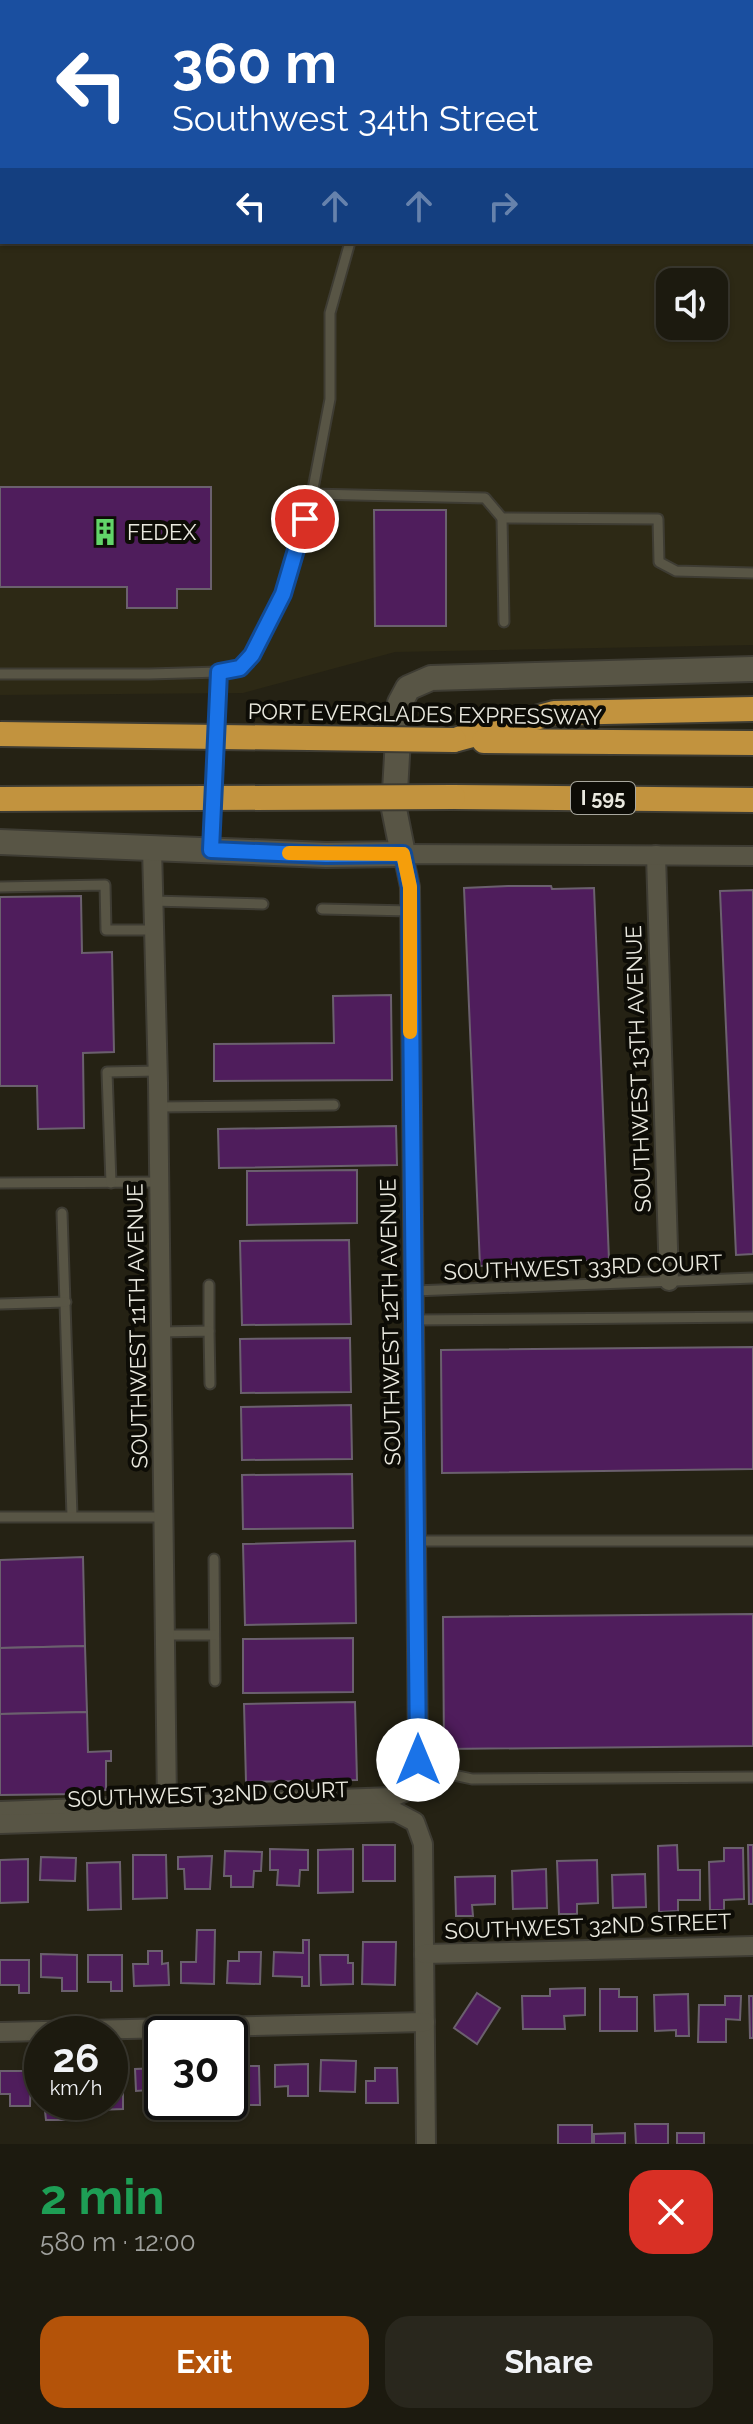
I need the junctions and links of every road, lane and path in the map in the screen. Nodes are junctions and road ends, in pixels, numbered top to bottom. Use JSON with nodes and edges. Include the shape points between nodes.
{"nodes":[{"id":1,"x":349,"y":244,"type":"edge"},
{"id":2,"x":312,"y":494,"type":"junction"},
{"id":3,"x":502,"y":518,"type":"junction"},
{"id":4,"x":753,"y":573,"type":"edge"},
{"id":5,"x":504,"y":622,"type":"dead end"},
{"id":6,"x":753,"y":669,"type":"edge"},
{"id":7,"x":219,"y":672,"type":"junction"},
{"id":8,"x":0,"y":674,"type":"edge"},
{"id":9,"x":753,"y":709,"type":"edge"},
{"id":10,"x":0,"y":734,"type":"edge"},
{"id":11,"x":454,"y":740,"type":"junction"},
{"id":12,"x":753,"y":743,"type":"edge"},
{"id":13,"x":0,"y":799,"type":"edge"},
{"id":14,"x":753,"y":800,"type":"edge"},
{"id":15,"x":0,"y":842,"type":"edge"},
{"id":16,"x":152,"y":848,"type":"junction"},
{"id":17,"x":211,"y":850,"type":"junction"},
{"id":18,"x":403,"y":854,"type":"junction"},
{"id":19,"x":656,"y":855,"type":"junction"},
{"id":20,"x":753,"y":856,"type":"edge"},
{"id":21,"x":0,"y":887,"type":"edge"},
{"id":22,"x":153,"y":901,"type":"junction"},
{"id":23,"x":263,"y":904,"type":"dead end"},
{"id":24,"x":322,"y":909,"type":"dead end"},
{"id":25,"x":410,"y":911,"type":"junction"},
{"id":26,"x":154,"y":930,"type":"junction"},
{"id":27,"x":158,"y":1071,"type":"junction"},
{"id":28,"x":334,"y":1105,"type":"dead end"},
{"id":29,"x":158,"y":1107,"type":"junction"},
{"id":30,"x":159,"y":1182,"type":"junction"},
{"id":31,"x":0,"y":1183,"type":"edge"},
{"id":32,"x":111,"y":1183,"type":"junction"},
{"id":33,"x":62,"y":1213,"type":"dead end"},
{"id":34,"x":753,"y":1278,"type":"edge"},
{"id":35,"x":669,"y":1281,"type":"junction"},
{"id":36,"x":209,"y":1285,"type":"dead end"},
{"id":37,"x":414,"y":1291,"type":"junction"},
{"id":38,"x":66,"y":1302,"type":"junction"},
{"id":39,"x":0,"y":1304,"type":"edge"},
{"id":40,"x":753,"y":1317,"type":"edge"},
{"id":41,"x":414,"y":1320,"type":"junction"},
{"id":42,"x":209,"y":1331,"type":"junction"},
{"id":43,"x":161,"y":1332,"type":"junction"},
{"id":44,"x":210,"y":1384,"type":"dead end"},
{"id":45,"x":72,"y":1516,"type":"junction"},
{"id":46,"x":0,"y":1517,"type":"edge"},
{"id":47,"x":163,"y":1517,"type":"junction"},
{"id":48,"x":416,"y":1541,"type":"junction"},
{"id":49,"x":753,"y":1541,"type":"edge"},
{"id":50,"x":214,"y":1559,"type":"dead end"},
{"id":51,"x":164,"y":1635,"type":"junction"},
{"id":52,"x":214,"y":1635,"type":"junction"},
{"id":53,"x":215,"y":1681,"type":"dead end"},
{"id":54,"x":418,"y":1760,"type":"junction"},
{"id":55,"x":753,"y":1777,"type":"edge"},
{"id":56,"x":411,"y":1789,"type":"joint"},
{"id":57,"x":167,"y":1805,"type":"junction"},
{"id":58,"x":0,"y":1811,"type":"edge"},
{"id":59,"x":0,"y":1824,"type":"edge"},
{"id":60,"x":753,"y":1946,"type":"edge"},
{"id":61,"x":424,"y":1954,"type":"junction"},
{"id":62,"x":425,"y":2022,"type":"junction"},
{"id":63,"x":0,"y":2032,"type":"edge"},
{"id":64,"x":426,"y":2144,"type":"edge"}],
"edges":[{"from":1,"to":2,"type":"lane","via":[[330,313],[330,399]]},
{"from":2,"to":3,"type":"lane","via":[[485,498]]},
{"from":2,"to":7,"type":"lane","via":[[283,594],[252,655],[240,668]]},
{"from":3,"to":4,"type":"lane","via":[[658,519],[659,562],[676,571]]},
{"from":3,"to":5,"type":"lane"},
{"from":6,"to":18,"type":"street","via":[[431,678],[415,683],[400,703],[394,809]]},
{"from":7,"to":8,"type":"lane"},
{"from":7,"to":17,"type":"lane"},
{"from":9,"to":11,"type":"highway","via":[[554,713]]},
{"from":10,"to":11,"type":"highway","name":"PORT EVERGLADES EXPRESSWAY","bridge":true},
{"from":11,"to":12,"type":"highway","name":"PORT EVERGLADES EXPRESSWAY"},
{"from":13,"to":14,"type":"highway","number":"I 595","bridge":true},
{"from":15,"to":16,"type":"street"},
{"from":16,"to":17,"type":"street"},
{"from":16,"to":22,"type":"street","name":"SOUTHWEST 11TH AVENUE"},
{"from":17,"to":18,"type":"street"},
{"from":18,"to":19,"type":"street"},
{"from":18,"to":25,"type":"street","name":"SOUTHWEST 12TH AVENUE"},
{"from":19,"to":20,"type":"street"},
{"from":19,"to":35,"type":"street","name":"SOUTHWEST 13TH AVENUE"},
{"from":21,"to":26,"type":"lane","via":[[105,885],[106,930]]},
{"from":22,"to":23,"type":"lane"},
{"from":22,"to":26,"type":"street","name":"SOUTHWEST 11TH AVENUE"},
{"from":24,"to":25,"type":"lane"},
{"from":25,"to":37,"type":"street","name":"SOUTHWEST 12TH AVENUE"},
{"from":26,"to":27,"type":"street","name":"SOUTHWEST 11TH AVENUE"},
{"from":27,"to":29,"type":"street","name":"SOUTHWEST 11TH AVENUE"},
{"from":27,"to":32,"type":"lane","via":[[107,1072]]},
{"from":28,"to":29,"type":"lane"},
{"from":29,"to":30,"type":"street","name":"SOUTHWEST 11TH AVENUE"},
{"from":30,"to":32,"type":"lane"},
{"from":30,"to":43,"type":"street","name":"SOUTHWEST 11TH AVENUE"},
{"from":31,"to":32,"type":"lane"},
{"from":33,"to":38,"type":"lane"},
{"from":34,"to":35,"type":"lane","name":"SOUTHWEST 33RD COURT"},
{"from":35,"to":37,"type":"lane","name":"SOUTHWEST 33RD COURT"},
{"from":36,"to":42,"type":"lane"},
{"from":37,"to":41,"type":"street","name":"SOUTHWEST 12TH AVENUE"},
{"from":38,"to":39,"type":"lane"},
{"from":38,"to":45,"type":"lane"},
{"from":40,"to":41,"type":"lane"},
{"from":41,"to":48,"type":"street","name":"SOUTHWEST 12TH AVENUE"},
{"from":42,"to":43,"type":"lane"},
{"from":42,"to":44,"type":"lane"},
{"from":43,"to":47,"type":"street","name":"SOUTHWEST 11TH AVENUE"},
{"from":45,"to":46,"type":"lane"},
{"from":45,"to":47,"type":"lane"},
{"from":47,"to":51,"type":"street","name":"SOUTHWEST 11TH AVENUE"},
{"from":48,"to":49,"type":"lane"},
{"from":48,"to":54,"type":"street","name":"SOUTHWEST 12TH AVENUE"},
{"from":50,"to":52,"type":"lane"},
{"from":51,"to":52,"type":"lane"},
{"from":51,"to":57,"type":"street","name":"SOUTHWEST 11TH AVENUE"},
{"from":52,"to":53,"type":"lane"},
{"from":54,"to":55,"type":"lane","via":[[430,1770],[472,1779]]},
{"from":54,"to":56,"type":"street","name":"SOUTHWEST 12TH AVENUE"},
{"from":56,"to":57,"type":"street","name":"SOUTHWEST 32ND COURT","via":[[393,1797]]},
{"from":57,"to":58,"type":"street","name":"SOUTHWEST 32ND COURT"},
{"from":59,"to":61,"type":"street","name":"SOUTHWEST 32ND COURT","via":[[396,1812],[415,1822],[423,1844]]},
{"from":60,"to":61,"type":"street","name":"SOUTHWEST 32ND STREET"},
{"from":61,"to":62,"type":"street"},
{"from":62,"to":63,"type":"street"},
{"from":62,"to":64,"type":"street"}]}
